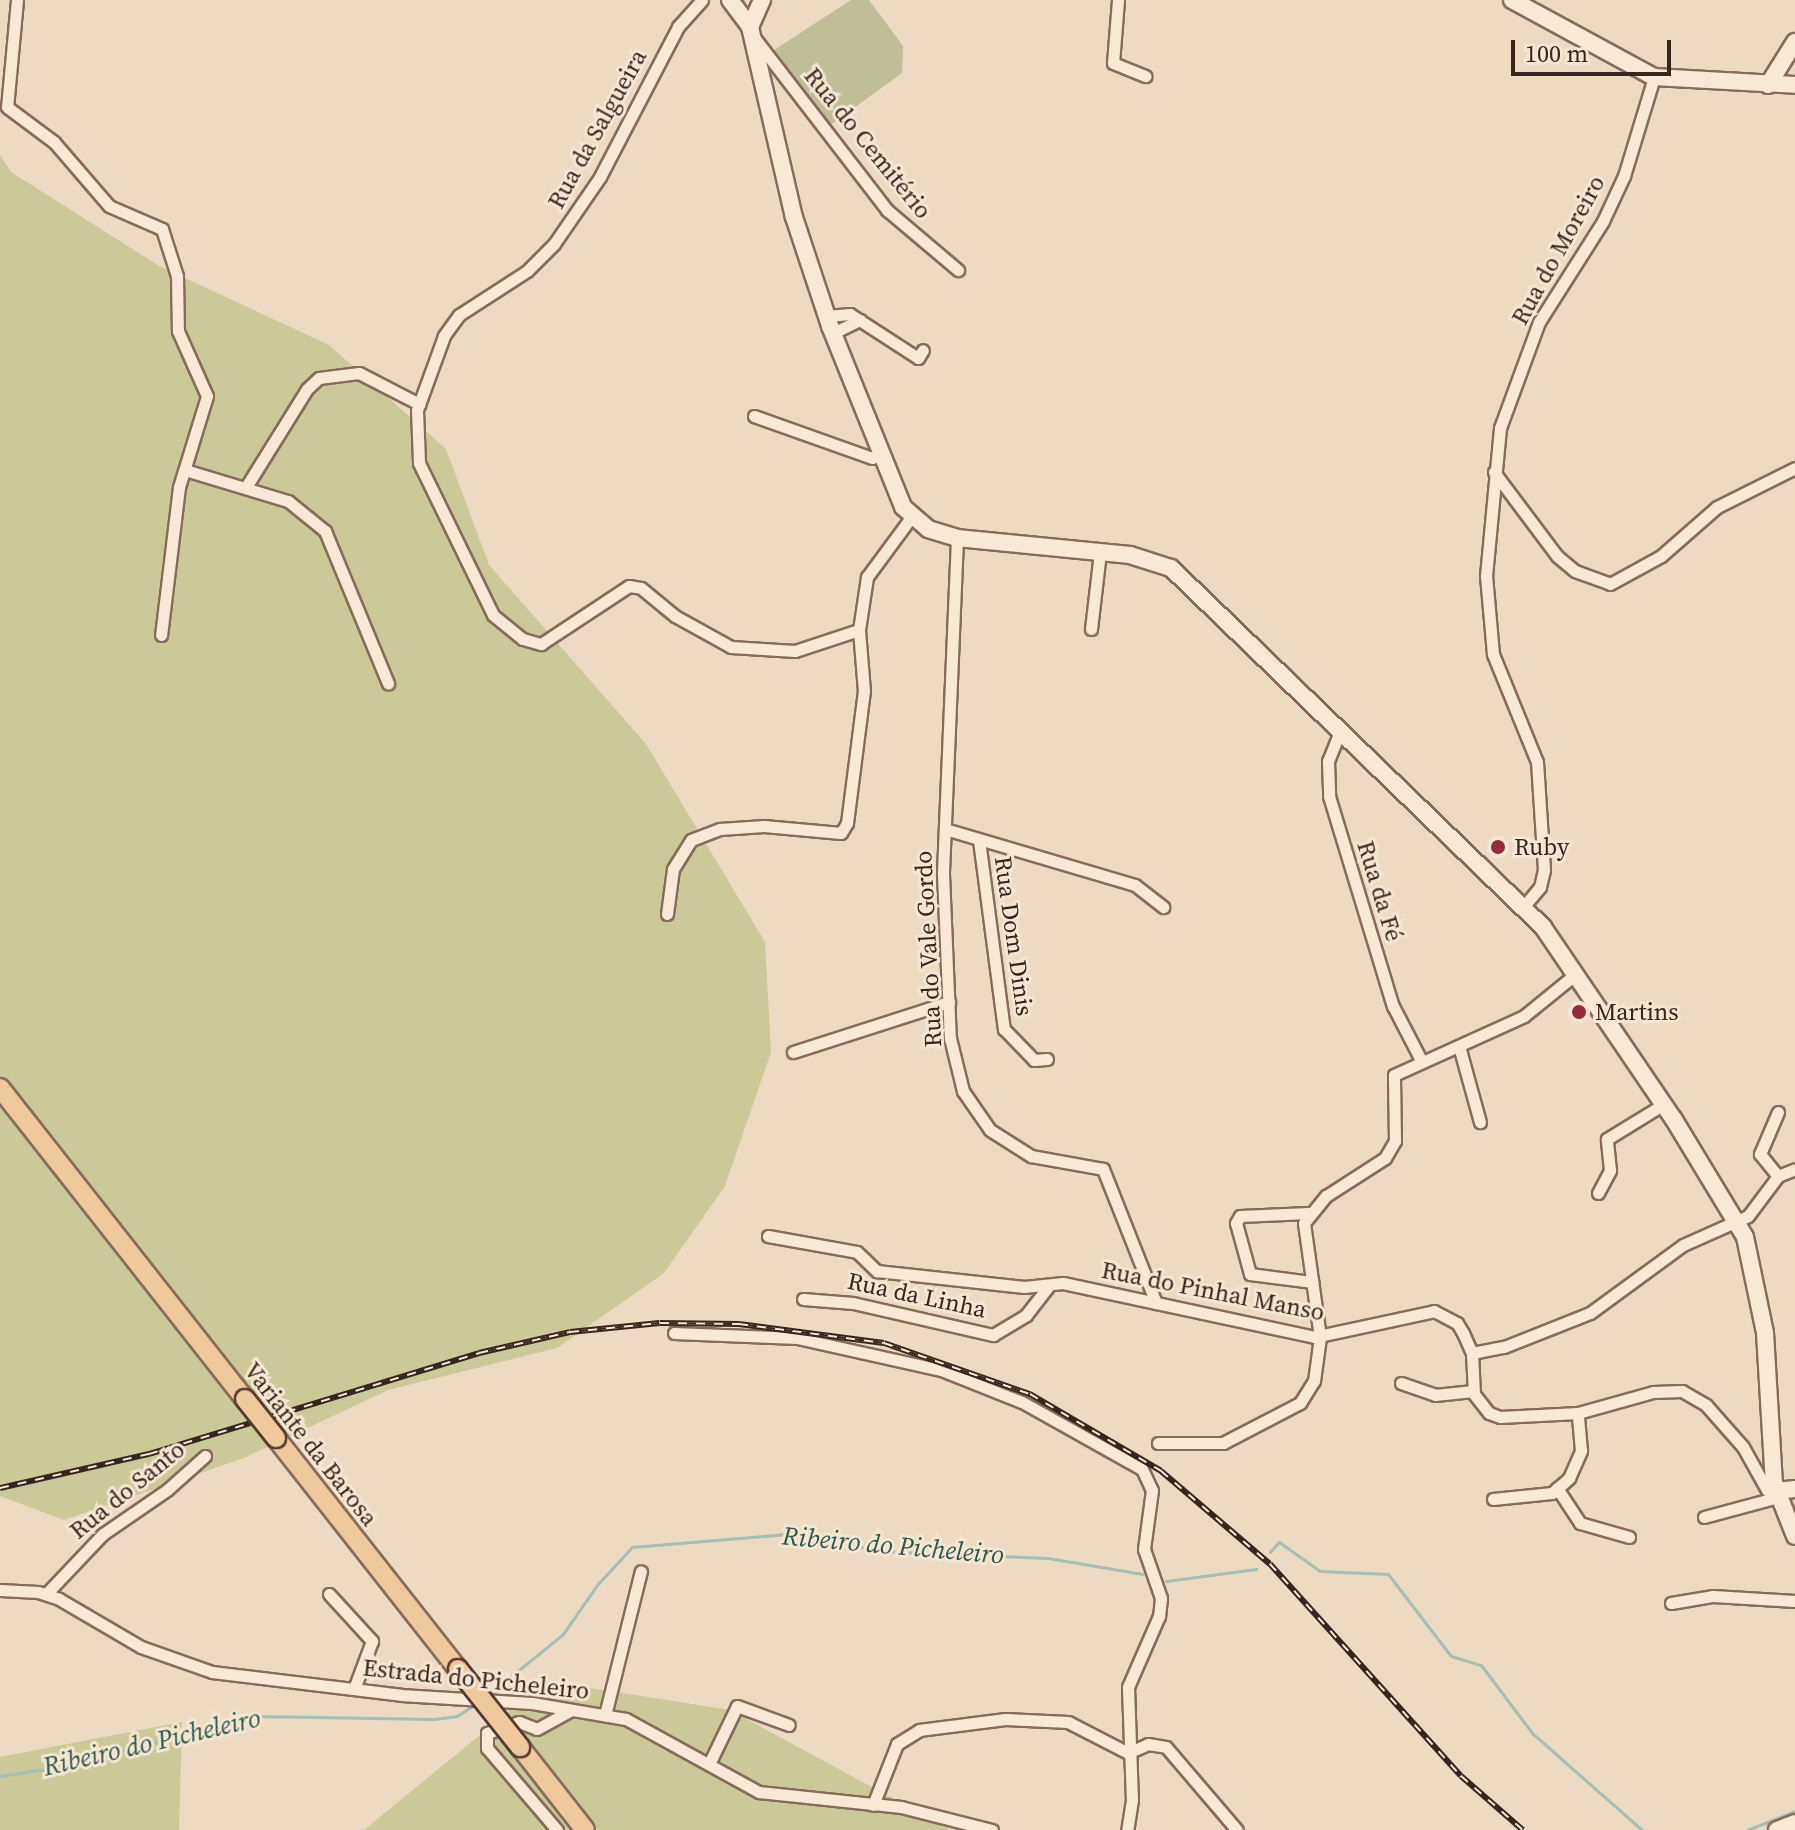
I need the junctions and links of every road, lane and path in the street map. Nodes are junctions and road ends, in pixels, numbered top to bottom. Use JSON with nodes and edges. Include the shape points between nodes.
{"nodes":[{"id":1,"x":17,"y":0,"type":"edge"},
{"id":2,"x":702,"y":0,"type":"edge"},
{"id":3,"x":731,"y":0,"type":"edge"},
{"id":4,"x":762,"y":0,"type":"edge"},
{"id":5,"x":1118,"y":0,"type":"edge"},
{"id":6,"x":1512,"y":0,"type":"edge"},
{"id":7,"x":751,"y":31,"type":"junction"},
{"id":8,"x":1795,"y":42,"type":"edge"},
{"id":9,"x":1146,"y":76,"type":"dead end"},
{"id":10,"x":1654,"y":77,"type":"junction"},
{"id":11,"x":1768,"y":85,"type":"junction"},
{"id":12,"x":1795,"y":85,"type":"edge"},
{"id":13,"x":958,"y":270,"type":"dead end"},
{"id":14,"x":827,"y":316,"type":"junction"},
{"id":15,"x":860,"y":320,"type":"junction"},
{"id":16,"x":833,"y":333,"type":"junction"},
{"id":17,"x":923,"y":350,"type":"dead end"},
{"id":18,"x":419,"y":404,"type":"junction"},
{"id":19,"x":754,"y":416,"type":"dead end"},
{"id":20,"x":880,"y":455,"type":"junction"},
{"id":21,"x":1795,"y":468,"type":"edge"},
{"id":22,"x":185,"y":470,"type":"junction"},
{"id":23,"x":1494,"y":472,"type":"junction"},
{"id":24,"x":246,"y":487,"type":"junction"},
{"id":25,"x":912,"y":516,"type":"junction"},
{"id":26,"x":957,"y":538,"type":"junction"},
{"id":27,"x":1100,"y":552,"type":"junction"},
{"id":28,"x":1091,"y":629,"type":"dead end"},
{"id":29,"x":859,"y":630,"type":"junction"},
{"id":30,"x":161,"y":635,"type":"dead end"},
{"id":31,"x":388,"y":683,"type":"dead end"},
{"id":32,"x":1341,"y":729,"type":"junction"},
{"id":33,"x":945,"y":829,"type":"junction"},
{"id":34,"x":979,"y":840,"type":"junction"},
{"id":35,"x":1524,"y":906,"type":"junction"},
{"id":36,"x":1163,"y":907,"type":"dead end"},
{"id":37,"x":667,"y":914,"type":"dead end"},
{"id":38,"x":1577,"y":973,"type":"junction"},
{"id":39,"x":949,"y":1002,"type":"junction"},
{"id":40,"x":1459,"y":1046,"type":"junction"},
{"id":41,"x":793,"y":1052,"type":"dead end"},
{"id":42,"x":1047,"y":1059,"type":"dead end"},
{"id":43,"x":1422,"y":1062,"type":"junction"},
{"id":44,"x":0,"y":1088,"type":"edge"},
{"id":45,"x":1664,"y":1104,"type":"junction"},
{"id":46,"x":1778,"y":1112,"type":"dead end"},
{"id":47,"x":1480,"y":1122,"type":"dead end"},
{"id":48,"x":1795,"y":1169,"type":"edge"},
{"id":49,"x":1778,"y":1176,"type":"junction"},
{"id":50,"x":1598,"y":1193,"type":"dead end"},
{"id":51,"x":1308,"y":1213,"type":"junction"},
{"id":52,"x":1738,"y":1222,"type":"junction"},
{"id":53,"x":768,"y":1236,"type":"dead end"},
{"id":54,"x":1312,"y":1282,"type":"junction"},
{"id":55,"x":1049,"y":1286,"type":"junction"},
{"id":56,"x":803,"y":1299,"type":"dead end"},
{"id":57,"x":1156,"y":1303,"type":"junction"},
{"id":58,"x":674,"y":1333,"type":"dead end"},
{"id":59,"x":1320,"y":1337,"type":"junction"},
{"id":60,"x":1472,"y":1353,"type":"junction"},
{"id":61,"x":1401,"y":1383,"type":"dead end"},
{"id":62,"x":1473,"y":1391,"type":"junction"},
{"id":63,"x":1578,"y":1413,"type":"junction"},
{"id":64,"x":1158,"y":1443,"type":"dead end"},
{"id":65,"x":205,"y":1456,"type":"dead end"},
{"id":66,"x":1557,"y":1488,"type":"junction"},
{"id":67,"x":1795,"y":1489,"type":"edge"},
{"id":68,"x":1777,"y":1494,"type":"junction"},
{"id":69,"x":1493,"y":1499,"type":"dead end"},
{"id":70,"x":1704,"y":1517,"type":"dead end"},
{"id":71,"x":1795,"y":1536,"type":"edge"},
{"id":72,"x":1629,"y":1537,"type":"dead end"},
{"id":73,"x":641,"y":1571,"type":"dead end"},
{"id":74,"x":0,"y":1590,"type":"edge"},
{"id":75,"x":46,"y":1594,"type":"junction"},
{"id":76,"x":329,"y":1594,"type":"dead end"},
{"id":77,"x":1795,"y":1601,"type":"edge"},
{"id":78,"x":1671,"y":1603,"type":"dead end"},
{"id":79,"x":354,"y":1689,"type":"junction"},
{"id":80,"x":571,"y":1710,"type":"junction"},
{"id":81,"x":605,"y":1715,"type":"junction"},
{"id":82,"x":789,"y":1725,"type":"dead end"},
{"id":83,"x":1128,"y":1753,"type":"junction"},
{"id":84,"x":709,"y":1764,"type":"junction"},
{"id":85,"x":873,"y":1805,"type":"junction"},
{"id":86,"x":1795,"y":1823,"type":"edge"},
{"id":87,"x":557,"y":1830,"type":"edge"},
{"id":88,"x":585,"y":1830,"type":"edge"},
{"id":89,"x":992,"y":1830,"type":"edge"},
{"id":90,"x":1127,"y":1830,"type":"edge"},
{"id":91,"x":1237,"y":1830,"type":"edge"},
{"id":92,"x":1777,"y":1830,"type":"edge"}],
"edges":[{"from":1,"to":22,"type":"street","via":[[7,107],[54,142],[109,206],[162,229],[170,241],[178,331],[207,396]]},
{"from":2,"to":18,"type":"street","name":"Rua da Salgueira","via":[[678,27],[580,210],[527,271],[459,315],[444,336]]},
{"from":3,"to":7,"type":"main road"},
{"from":4,"to":7,"type":"main road"},
{"from":5,"to":9,"type":"street","via":[[1113,63]]},
{"from":6,"to":10,"type":"main road"},
{"from":7,"to":13,"type":"street","name":"Rua do Cemitério","via":[[893,218]]},
{"from":7,"to":14,"type":"main road","via":[[794,217]]},
{"from":8,"to":11,"type":"main road"},
{"from":10,"to":11,"type":"main road"},
{"from":10,"to":23,"type":"street","name":"Rua do Moreiro","via":[[1624,176],[1603,221],[1539,322],[1500,428]]},
{"from":11,"to":12,"type":"main road"},
{"from":14,"to":15,"type":"street","via":[[838,313]]},
{"from":14,"to":16,"type":"main road"},
{"from":15,"to":16,"type":"street"},
{"from":15,"to":17,"type":"street","via":[[918,358]]},
{"from":16,"to":20,"type":"main road"},
{"from":18,"to":24,"type":"street","via":[[359,373],[319,378]]},
{"from":18,"to":29,"type":"street","name":"Rua da Salgueira","via":[[419,463],[434,499],[451,523],[493,615],[523,639],[541,644],[629,586],[641,588],[675,616],[731,647],[795,651]]},
{"from":19,"to":20,"type":"street","via":[[872,458]]},
{"from":20,"to":25,"type":"main road","via":[[898,498]]},
{"from":21,"to":23,"type":"street","via":[[1717,507],[1661,556],[1610,584],[1575,571],[1557,556]]},
{"from":22,"to":24,"type":"street"},
{"from":22,"to":30,"type":"street"},
{"from":23,"to":35,"type":"street","name":"Rua do Moreiro","via":[[1486,547],[1493,654],[1537,762],[1544,870],[1540,887]]},
{"from":24,"to":31,"type":"street","via":[[288,501],[325,531]]},
{"from":25,"to":26,"type":"main road","via":[[928,529]]},
{"from":25,"to":29,"type":"street","via":[[867,577]]},
{"from":26,"to":27,"type":"main road"},
{"from":26,"to":33,"type":"street","name":"Rua do Vale Gordo"},
{"from":27,"to":28,"type":"street"},
{"from":27,"to":32,"type":"main road","via":[[1158,562],[1180,575]]},
{"from":29,"to":37,"type":"street","via":[[864,691],[847,823],[841,833],[764,826],[720,829],[691,840],[673,869]]},
{"from":32,"to":35,"type":"main road"},
{"from":32,"to":43,"type":"street","name":"Rua da Fé","via":[[1331,745],[1327,788],[1393,1006]]},
{"from":33,"to":34,"type":"street"},
{"from":33,"to":39,"type":"street","name":"Rua do Vale Gordo"},
{"from":34,"to":36,"type":"street","via":[[1135,885]]},
{"from":34,"to":42,"type":"street","name":"Rua Dom Dinis","via":[[1004,1029],[1034,1060]]},
{"from":35,"to":38,"type":"main road"},
{"from":38,"to":40,"type":"street","via":[[1524,1016]]},
{"from":38,"to":45,"type":"main road"},
{"from":39,"to":41,"type":"street"},
{"from":39,"to":57,"type":"street","name":"Rua do Vale Gordo","via":[[950,1038],[963,1091],[990,1130],[1031,1156],[1103,1169]]},
{"from":40,"to":43,"type":"street"},
{"from":40,"to":47,"type":"street"},
{"from":43,"to":51,"type":"street","via":[[1394,1075],[1395,1141],[1385,1158]]},
{"from":44,"to":88,"type":"main road","name":"Variante da Barosa","bridge":true},
{"from":45,"to":50,"type":"street","via":[[1607,1139],[1610,1170]]},
{"from":45,"to":52,"type":"main road"},
{"from":46,"to":49,"type":"street","via":[[1760,1154]]},
{"from":48,"to":49,"type":"street"},
{"from":49,"to":52,"type":"street"},
{"from":51,"to":54,"type":"street","via":[[1304,1223]]},
{"from":51,"to":54,"type":"street","via":[[1240,1216],[1236,1223],[1250,1274]]},
{"from":52,"to":60,"type":"street","via":[[1683,1245],[1590,1313],[1504,1347]]},
{"from":52,"to":68,"type":"main road","via":[[1765,1333]]},
{"from":53,"to":55,"type":"street","name":"Rua do Pinhal Manso","via":[[857,1252],[877,1271]]},
{"from":54,"to":59,"type":"street"},
{"from":55,"to":56,"type":"street","name":"Rua da Linha","via":[[1026,1315],[993,1335],[853,1303]]},
{"from":55,"to":57,"type":"street","name":"Rua do Pinhal Manso","via":[[1063,1283]]},
{"from":57,"to":59,"type":"street","name":"Rua do Pinhal Manso"},
{"from":58,"to":83,"type":"street","via":[[797,1338],[941,1370],[1022,1402],[1142,1469],[1152,1490],[1144,1549],[1161,1598],[1159,1616],[1128,1687]]},
{"from":59,"to":60,"type":"street","name":"Rua do Pinhal Manso","via":[[1434,1311],[1457,1323]]},
{"from":59,"to":64,"type":"street","via":[[1309,1393],[1277,1419],[1209,1446]]},
{"from":60,"to":62,"type":"street"},
{"from":61,"to":62,"type":"street","via":[[1435,1395]]},
{"from":62,"to":63,"type":"street","via":[[1482,1408],[1500,1417]]},
{"from":63,"to":66,"type":"street","via":[[1581,1451],[1573,1472]]},
{"from":63,"to":68,"type":"street","via":[[1653,1392],[1682,1391],[1706,1405],[1743,1447],[1767,1490]]},
{"from":65,"to":75,"type":"street","name":"Rua do Santo","via":[[103,1534]]},
{"from":66,"to":69,"type":"street"},
{"from":66,"to":72,"type":"street","via":[[1580,1523]]},
{"from":67,"to":68,"type":"main road"},
{"from":68,"to":70,"type":"street"},
{"from":68,"to":71,"type":"main road"},
{"from":73,"to":81,"type":"street"},
{"from":74,"to":75,"type":"street","name":"Estrada do Picheleiro"},
{"from":75,"to":79,"type":"street","name":"Estrada do Picheleiro","via":[[176,1663]]},
{"from":76,"to":79,"type":"street","via":[[372,1641]]},
{"from":77,"to":78,"type":"street","via":[[1713,1596]]},
{"from":79,"to":80,"type":"street","name":"Estrada do Picheleiro"},
{"from":80,"to":81,"type":"street","name":"Estrada do Picheleiro"},
{"from":80,"to":87,"type":"street","via":[[537,1729],[519,1722],[487,1733],[487,1748]]},
{"from":81,"to":84,"type":"street","name":"Estrada do Picheleiro","via":[[652,1730]]},
{"from":82,"to":84,"type":"street","via":[[737,1706]]},
{"from":83,"to":85,"type":"street","via":[[1068,1722],[1005,1719],[919,1730],[897,1744]]},
{"from":83,"to":90,"type":"street","via":[[1132,1800]]},
{"from":83,"to":91,"type":"street","via":[[1148,1744],[1166,1747]]},
{"from":84,"to":85,"type":"street","name":"Estrada do Picheleiro","via":[[759,1792]]},
{"from":85,"to":89,"type":"street","name":"Estrada do Picheleiro"},
{"from":86,"to":92,"type":"main road"}]}
